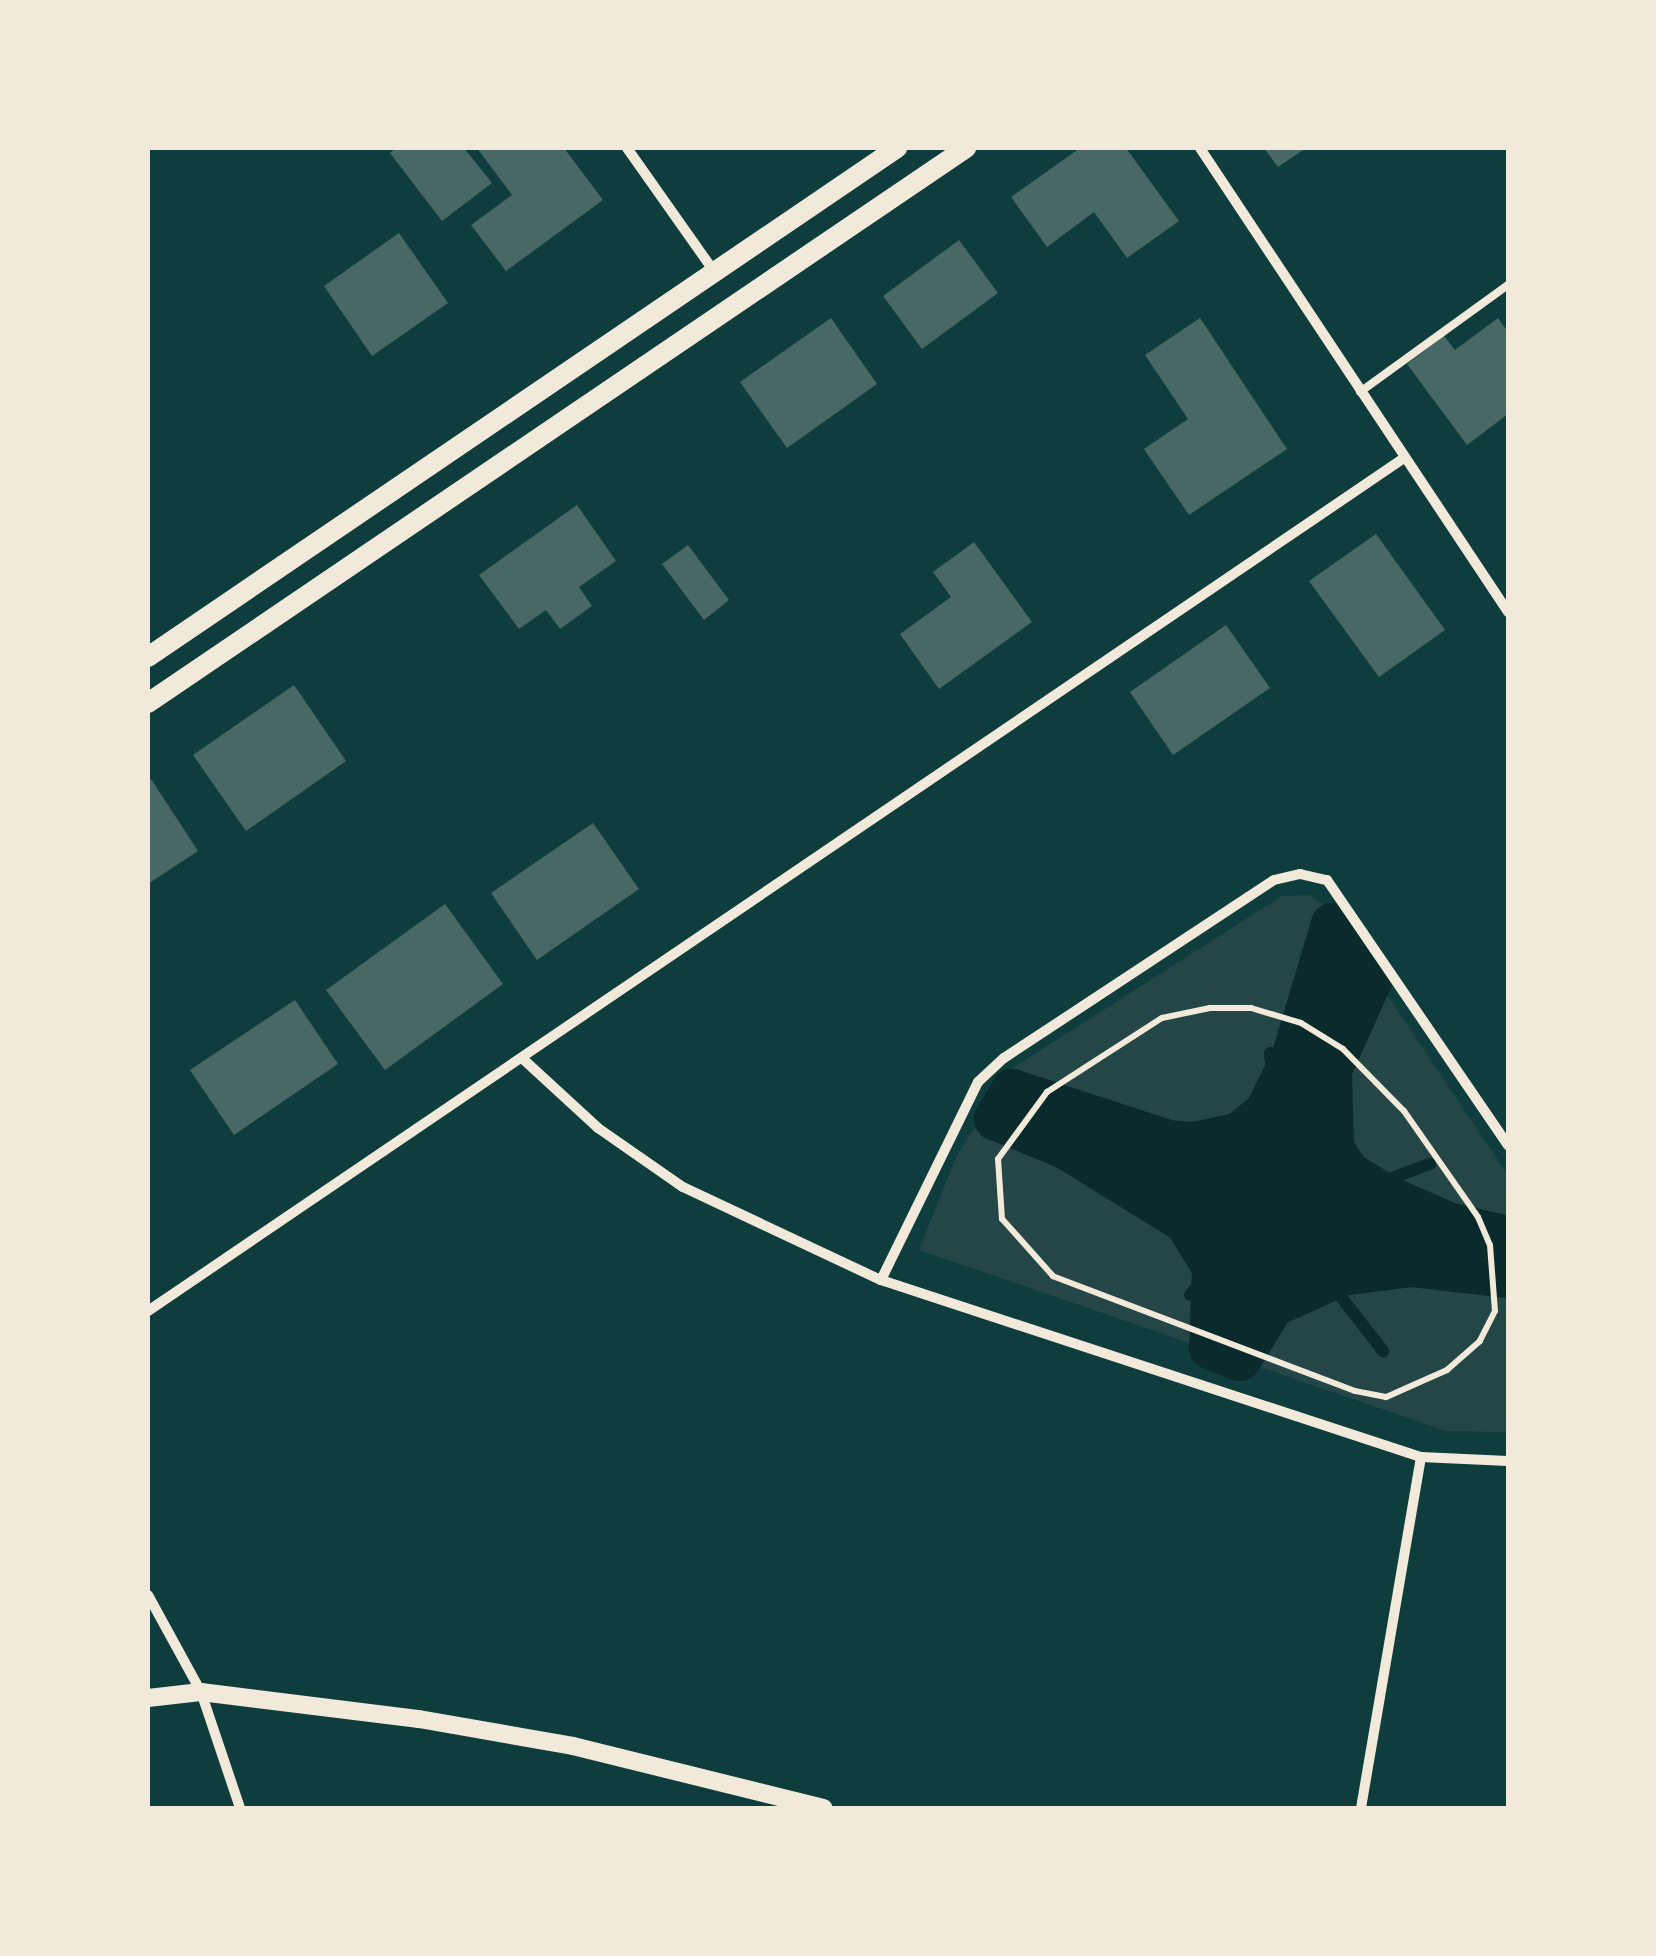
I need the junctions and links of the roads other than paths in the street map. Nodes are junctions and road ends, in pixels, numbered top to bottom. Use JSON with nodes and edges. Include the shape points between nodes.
{"nodes":[{"id":1,"x":627,"y":148,"type":"edge"},
{"id":2,"x":898,"y":148,"type":"edge"},
{"id":3,"x":966,"y":148,"type":"edge"},
{"id":4,"x":1200,"y":148,"type":"edge"},
{"id":5,"x":713,"y":270,"type":"junction"},
{"id":6,"x":1508,"y":285,"type":"edge"},
{"id":7,"x":1360,"y":392,"type":"junction"},
{"id":8,"x":1404,"y":458,"type":"junction"},
{"id":9,"x":1508,"y":612,"type":"edge"},
{"id":10,"x":148,"y":657,"type":"edge"},
{"id":11,"x":148,"y":703,"type":"edge"},
{"id":12,"x":524,"y":1059,"type":"junction"},
{"id":13,"x":1508,"y":1146,"type":"edge"},
{"id":14,"x":880,"y":1280,"type":"junction"},
{"id":15,"x":148,"y":1311,"type":"edge"},
{"id":16,"x":1421,"y":1457,"type":"junction"},
{"id":17,"x":1508,"y":1462,"type":"edge"},
{"id":18,"x":148,"y":1595,"type":"edge"},
{"id":19,"x":201,"y":1692,"type":"junction"},
{"id":20,"x":148,"y":1698,"type":"edge"},
{"id":21,"x":240,"y":1808,"type":"edge"},
{"id":22,"x":823,"y":1808,"type":"edge"},
{"id":23,"x":1361,"y":1808,"type":"edge"}],
"edges":[{"from":1,"to":5,"type":"street"},
{"from":2,"to":5,"type":"main road"},
{"from":3,"to":11,"type":"main road"},
{"from":4,"to":7,"type":"street"},
{"from":5,"to":10,"type":"main road"},
{"from":6,"to":7,"type":"lane"},
{"from":7,"to":8,"type":"street"},
{"from":8,"to":9,"type":"street"},
{"from":8,"to":12,"type":"street"},
{"from":12,"to":14,"type":"street","via":[[598,1128],[683,1188]]},
{"from":12,"to":15,"type":"street"},
{"from":13,"to":14,"type":"street","via":[[1327,880],[1300,874],[1274,880],[1004,1058],[978,1082]]},
{"from":14,"to":16,"type":"street"},
{"from":16,"to":17,"type":"street"},
{"from":16,"to":23,"type":"street"},
{"from":18,"to":19,"type":"street"},
{"from":19,"to":20,"type":"street"},
{"from":19,"to":21,"type":"street"},
{"from":19,"to":22,"type":"street","via":[[573,1746]]}]}
